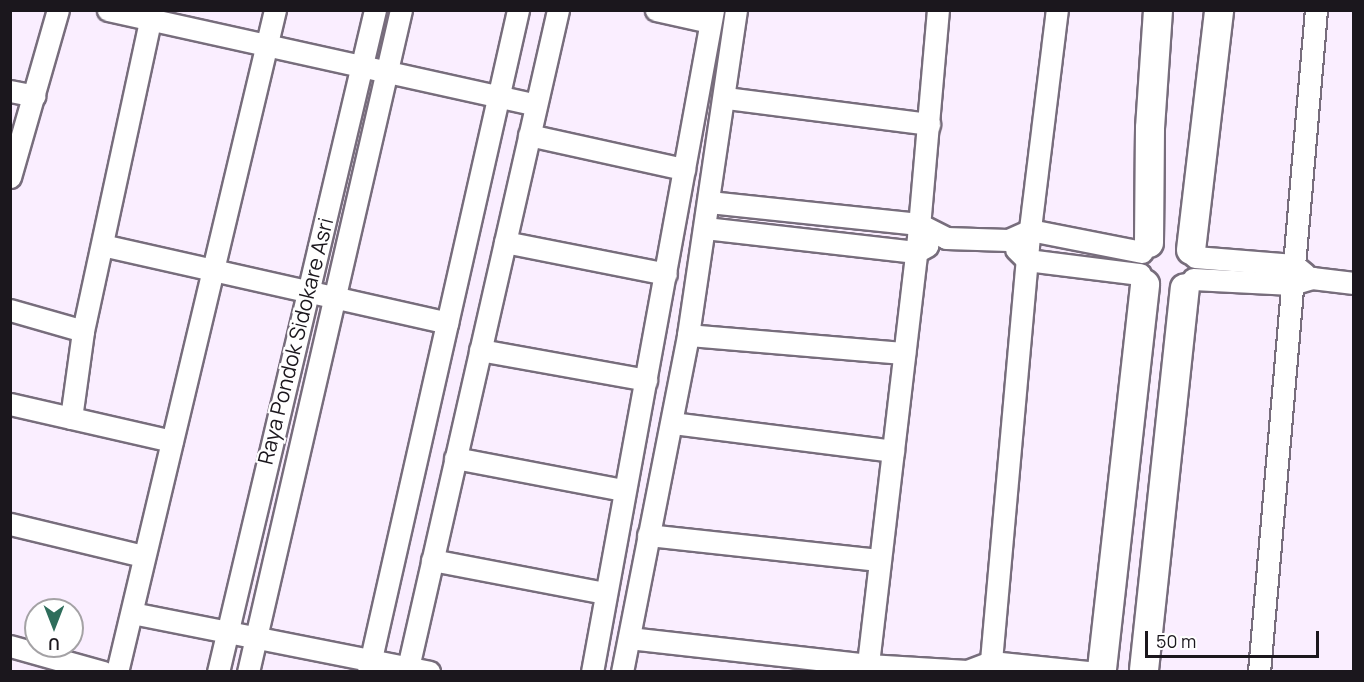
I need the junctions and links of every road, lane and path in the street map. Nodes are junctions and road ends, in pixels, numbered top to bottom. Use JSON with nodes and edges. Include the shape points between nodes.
{"nodes":[{"id":1,"x":58,"y":10,"type":"edge"},
{"id":2,"x":108,"y":10,"type":"edge"},
{"id":3,"x":275,"y":10,"type":"edge"},
{"id":4,"x":375,"y":10,"type":"edge"},
{"id":5,"x":401,"y":10,"type":"edge"},
{"id":6,"x":518,"y":10,"type":"edge"},
{"id":7,"x":558,"y":10,"type":"edge"},
{"id":8,"x":657,"y":10,"type":"edge"},
{"id":9,"x":736,"y":10,"type":"edge"},
{"id":10,"x":938,"y":10,"type":"edge"},
{"id":11,"x":1057,"y":10,"type":"edge"},
{"id":12,"x":1158,"y":10,"type":"edge"},
{"id":13,"x":1219,"y":10,"type":"edge"},
{"id":14,"x":1316,"y":10,"type":"edge"},
{"id":15,"x":712,"y":16,"type":"edge"},
{"id":16,"x":150,"y":21,"type":"junction"},
{"id":17,"x":269,"y":46,"type":"junction"},
{"id":18,"x":362,"y":69,"type":"junction"},
{"id":19,"x":387,"y":74,"type":"junction"},
{"id":20,"x":10,"y":91,"type":"edge"},
{"id":21,"x":35,"y":96,"type":"junction"},
{"id":22,"x":498,"y":97,"type":"junction"},
{"id":23,"x":726,"y":98,"type":"junction"},
{"id":24,"x":535,"y":105,"type":"junction"},
{"id":25,"x":929,"y":124,"type":"junction"},
{"id":26,"x":529,"y":135,"type":"junction"},
{"id":27,"x":684,"y":169,"type":"junction"},
{"id":28,"x":10,"y":177,"type":"edge"},
{"id":29,"x":709,"y":202,"type":"junction"},
{"id":30,"x":919,"y":224,"type":"junction"},
{"id":31,"x":705,"y":228,"type":"junction"},
{"id":32,"x":1030,"y":230,"type":"junction"},
{"id":33,"x":946,"y":238,"type":"junction"},
{"id":34,"x":1008,"y":240,"type":"junction"},
{"id":35,"x":505,"y":242,"type":"junction"},
{"id":36,"x":102,"y":245,"type":"junction"},
{"id":37,"x":916,"y":252,"type":"junction"},
{"id":38,"x":1026,"y":260,"type":"junction"},
{"id":39,"x":1144,"y":263,"type":"junction"},
{"id":40,"x":215,"y":268,"type":"junction"},
{"id":41,"x":1191,"y":269,"type":"junction"},
{"id":42,"x":666,"y":274,"type":"junction"},
{"id":43,"x":1299,"y":276,"type":"junction"},
{"id":44,"x":1353,"y":283,"type":"edge"},
{"id":45,"x":307,"y":292,"type":"junction"},
{"id":46,"x":335,"y":299,"type":"junction"},
{"id":47,"x":10,"y":310,"type":"edge"},
{"id":48,"x":447,"y":323,"type":"junction"},
{"id":49,"x":83,"y":332,"type":"junction"},
{"id":50,"x":688,"y":334,"type":"junction"},
{"id":51,"x":480,"y":350,"type":"junction"},
{"id":52,"x":904,"y":353,"type":"junction"},
{"id":53,"x":646,"y":380,"type":"junction"},
{"id":54,"x":10,"y":404,"type":"edge"},
{"id":55,"x":71,"y":418,"type":"junction"},
{"id":56,"x":672,"y":423,"type":"junction"},
{"id":57,"x":172,"y":441,"type":"junction"},
{"id":58,"x":893,"y":451,"type":"junction"},
{"id":59,"x":455,"y":458,"type":"junction"},
{"id":60,"x":622,"y":490,"type":"junction"},
{"id":61,"x":10,"y":524,"type":"edge"},
{"id":62,"x":648,"y":535,"type":"junction"},
{"id":63,"x":142,"y":556,"type":"junction"},
{"id":64,"x":432,"y":560,"type":"junction"},
{"id":65,"x":880,"y":560,"type":"junction"},
{"id":66,"x":605,"y":593,"type":"junction"},
{"id":67,"x":132,"y":613,"type":"junction"},
{"id":68,"x":226,"y":630,"type":"junction"},
{"id":69,"x":256,"y":637,"type":"junction"},
{"id":70,"x":629,"y":638,"type":"junction"},
{"id":71,"x":10,"y":646,"type":"edge"},
{"id":72,"x":369,"y":666,"type":"edge"},
{"id":73,"x":991,"y":667,"type":"edge"},
{"id":74,"x":867,"y":668,"type":"edge"},
{"id":75,"x":407,"y":669,"type":"edge"},
{"id":76,"x":968,"y":671,"type":"edge"},
{"id":77,"x":1096,"y":671,"type":"edge"},
{"id":78,"x":1144,"y":671,"type":"edge"},
{"id":79,"x":103,"y":672,"type":"edge"},
{"id":80,"x":117,"y":672,"type":"edge"},
{"id":81,"x":218,"y":672,"type":"edge"},
{"id":82,"x":248,"y":672,"type":"edge"},
{"id":83,"x":429,"y":672,"type":"edge"},
{"id":84,"x":592,"y":672,"type":"edge"},
{"id":85,"x":622,"y":672,"type":"edge"},
{"id":86,"x":1259,"y":672,"type":"edge"}],
"edges":[{"from":1,"to":21,"type":"street"},
{"from":2,"to":16,"type":"street"},
{"from":3,"to":17,"type":"street"},
{"from":4,"to":18,"type":"street","name":"Raya Pondok Sidokare Asri"},
{"from":5,"to":19,"type":"street"},
{"from":6,"to":22,"type":"street"},
{"from":7,"to":24,"type":"street"},
{"from":8,"to":15,"type":"street"},
{"from":9,"to":23,"type":"street"},
{"from":10,"to":25,"type":"street"},
{"from":11,"to":32,"type":"street"},
{"from":12,"to":39,"type":"main road"},
{"from":13,"to":41,"type":"main road"},
{"from":14,"to":43,"type":"street"},
{"from":15,"to":27,"type":"street"},
{"from":16,"to":17,"type":"street"},
{"from":16,"to":36,"type":"street"},
{"from":17,"to":18,"type":"street"},
{"from":17,"to":40,"type":"street"},
{"from":18,"to":19,"type":"street"},
{"from":18,"to":45,"type":"street","name":"Raya Pondok Sidokare Asri"},
{"from":19,"to":22,"type":"street"},
{"from":19,"to":46,"type":"street"},
{"from":20,"to":21,"type":"street"},
{"from":21,"to":28,"type":"street"},
{"from":22,"to":24,"type":"street"},
{"from":22,"to":48,"type":"street"},
{"from":23,"to":25,"type":"street"},
{"from":23,"to":29,"type":"street"},
{"from":24,"to":26,"type":"street"},
{"from":25,"to":30,"type":"street"},
{"from":26,"to":27,"type":"street"},
{"from":26,"to":35,"type":"street"},
{"from":27,"to":42,"type":"street"},
{"from":29,"to":30,"type":"street"},
{"from":29,"to":31,"type":"street"},
{"from":30,"to":33,"type":"street"},
{"from":30,"to":37,"type":"street"},
{"from":31,"to":37,"type":"street"},
{"from":31,"to":50,"type":"street"},
{"from":32,"to":34,"type":"street"},
{"from":32,"to":38,"type":"street"},
{"from":32,"to":39,"type":"street"},
{"from":33,"to":34,"type":"street"},
{"from":33,"to":37,"type":"street"},
{"from":34,"to":38,"type":"street"},
{"from":35,"to":42,"type":"street"},
{"from":35,"to":51,"type":"street"},
{"from":36,"to":40,"type":"street"},
{"from":36,"to":49,"type":"street"},
{"from":37,"to":52,"type":"street"},
{"from":38,"to":39,"type":"street"},
{"from":38,"to":73,"type":"street"},
{"from":39,"to":41,"type":"main road","via":[[1164,294]]},
{"from":39,"to":41,"type":"main road","via":[[1172,237]]},
{"from":39,"to":77,"type":"main road"},
{"from":40,"to":45,"type":"street"},
{"from":40,"to":57,"type":"street"},
{"from":41,"to":43,"type":"street"},
{"from":41,"to":78,"type":"main road"},
{"from":42,"to":53,"type":"street"},
{"from":43,"to":44,"type":"street"},
{"from":43,"to":86,"type":"street"},
{"from":45,"to":46,"type":"street"},
{"from":45,"to":68,"type":"street","name":"Raya Pondok Sidokare Asri"},
{"from":46,"to":48,"type":"street"},
{"from":46,"to":69,"type":"street"},
{"from":47,"to":49,"type":"street"},
{"from":48,"to":72,"type":"street"},
{"from":49,"to":55,"type":"street"},
{"from":50,"to":52,"type":"street"},
{"from":50,"to":56,"type":"street"},
{"from":51,"to":53,"type":"street"},
{"from":51,"to":59,"type":"street"},
{"from":52,"to":58,"type":"street"},
{"from":53,"to":60,"type":"street"},
{"from":54,"to":55,"type":"street"},
{"from":55,"to":57,"type":"street"},
{"from":56,"to":58,"type":"street"},
{"from":56,"to":62,"type":"street"},
{"from":57,"to":63,"type":"street"},
{"from":58,"to":65,"type":"street"},
{"from":59,"to":60,"type":"street"},
{"from":59,"to":64,"type":"street"},
{"from":60,"to":66,"type":"street"},
{"from":61,"to":63,"type":"street"},
{"from":62,"to":65,"type":"street"},
{"from":62,"to":70,"type":"street"},
{"from":63,"to":67,"type":"street"},
{"from":64,"to":66,"type":"street"},
{"from":64,"to":75,"type":"street"},
{"from":65,"to":74,"type":"street"},
{"from":66,"to":84,"type":"street"},
{"from":67,"to":68,"type":"street"},
{"from":67,"to":80,"type":"street"},
{"from":68,"to":69,"type":"street"},
{"from":68,"to":81,"type":"street","name":"Raya Pondok Sidokare Asri"},
{"from":69,"to":72,"type":"street"},
{"from":69,"to":82,"type":"street"},
{"from":70,"to":74,"type":"street"},
{"from":70,"to":85,"type":"street"},
{"from":71,"to":79,"type":"street"},
{"from":72,"to":75,"type":"street"},
{"from":73,"to":76,"type":"street"},
{"from":73,"to":77,"type":"street"},
{"from":74,"to":76,"type":"street"},
{"from":75,"to":83,"type":"street"},
{"from":77,"to":78,"type":"main road","via":[[1123,660]]}]}
